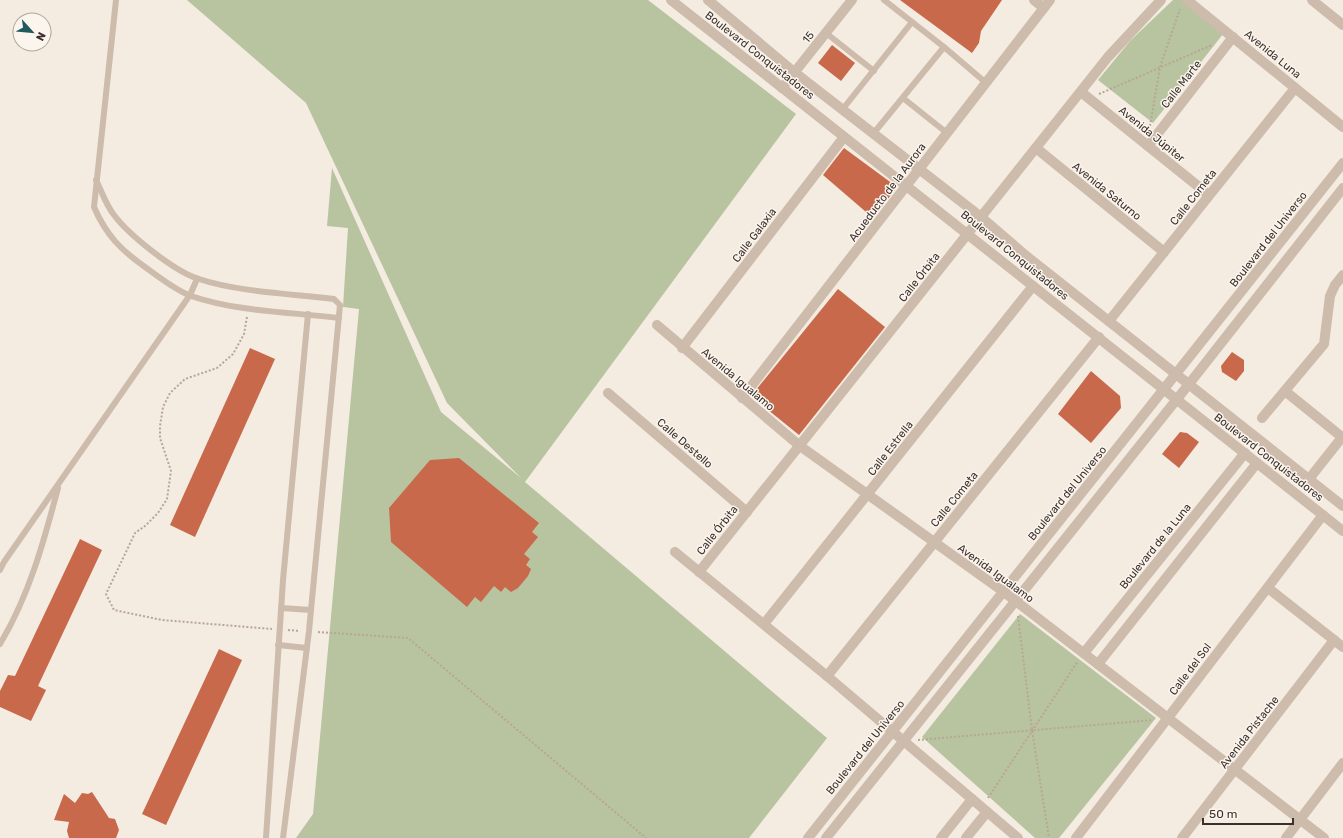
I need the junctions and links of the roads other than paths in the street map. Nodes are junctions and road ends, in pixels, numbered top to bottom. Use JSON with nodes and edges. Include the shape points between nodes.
{"nodes":[{"id":1,"x":116,"y":0,"type":"edge"},
{"id":2,"x":671,"y":0,"type":"edge"},
{"id":3,"x":708,"y":0,"type":"edge"},
{"id":4,"x":852,"y":0,"type":"edge"},
{"id":5,"x":884,"y":0,"type":"edge"},
{"id":6,"x":1034,"y":0,"type":"edge"},
{"id":7,"x":1161,"y":0,"type":"edge"},
{"id":8,"x":1312,"y":0,"type":"edge"},
{"id":9,"x":1047,"y":4,"type":"edge"},
{"id":10,"x":1184,"y":4,"type":"edge"},
{"id":11,"x":912,"y":22,"type":"junction"},
{"id":12,"x":1343,"y":25,"type":"edge"},
{"id":13,"x":826,"y":34,"type":"junction"},
{"id":14,"x":1232,"y":37,"type":"junction"},
{"id":15,"x":944,"y":47,"type":"junction"},
{"id":16,"x":874,"y":71,"type":"junction"},
{"id":17,"x":794,"y":72,"type":"junction"},
{"id":18,"x":985,"y":82,"type":"junction"},
{"id":19,"x":782,"y":88,"type":"junction"},
{"id":20,"x":1295,"y":88,"type":"junction"},
{"id":21,"x":1085,"y":95,"type":"junction"},
{"id":22,"x":903,"y":98,"type":"junction"},
{"id":23,"x":842,"y":110,"type":"junction"},
{"id":24,"x":1343,"y":127,"type":"edge"},
{"id":25,"x":873,"y":134,"type":"junction"},
{"id":26,"x":947,"y":134,"type":"junction"},
{"id":27,"x":844,"y":137,"type":"junction"},
{"id":28,"x":1147,"y":145,"type":"junction"},
{"id":29,"x":1036,"y":148,"type":"junction"},
{"id":30,"x":1343,"y":163,"type":"edge"},
{"id":31,"x":919,"y":170,"type":"junction"},
{"id":32,"x":96,"y":180,"type":"junction"},
{"id":33,"x":908,"y":185,"type":"junction"},
{"id":34,"x":1343,"y":188,"type":"edge"},
{"id":35,"x":1209,"y":195,"type":"junction"},
{"id":36,"x":981,"y":217,"type":"junction"},
{"id":37,"x":968,"y":234,"type":"junction"},
{"id":38,"x":1164,"y":252,"type":"junction"},
{"id":39,"x":1343,"y":275,"type":"edge"},
{"id":40,"x":197,"y":279,"type":"junction"},
{"id":41,"x":1033,"y":286,"type":"junction"},
{"id":42,"x":190,"y":295,"type":"junction"},
{"id":43,"x":308,"y":314,"type":"junction"},
{"id":44,"x":339,"y":318,"type":"junction"},
{"id":45,"x":1109,"y":321,"type":"junction"},
{"id":46,"x":657,"y":325,"type":"dead end"},
{"id":47,"x":1099,"y":337,"type":"junction"},
{"id":48,"x":682,"y":348,"type":"junction"},
{"id":49,"x":1177,"y":374,"type":"junction"},
{"id":50,"x":1189,"y":384,"type":"junction"},
{"id":51,"x":1165,"y":390,"type":"junction"},
{"id":52,"x":1285,"y":391,"type":"junction"},
{"id":53,"x":608,"y":393,"type":"dead end"},
{"id":54,"x":742,"y":398,"type":"junction"},
{"id":55,"x":1177,"y":399,"type":"junction"},
{"id":56,"x":1262,"y":418,"type":"dead end"},
{"id":57,"x":1343,"y":437,"type":"edge"},
{"id":58,"x":800,"y":446,"type":"junction"},
{"id":59,"x":1245,"y":453,"type":"junction"},
{"id":60,"x":1257,"y":463,"type":"junction"},
{"id":61,"x":1309,"y":479,"type":"junction"},
{"id":62,"x":59,"y":484,"type":"junction"},
{"id":63,"x":1085,"y":490,"type":"junction"},
{"id":64,"x":868,"y":495,"type":"junction"},
{"id":65,"x":1097,"y":500,"type":"junction"},
{"id":66,"x":1343,"y":506,"type":"edge"},
{"id":67,"x":747,"y":512,"type":"junction"},
{"id":68,"x":1323,"y":515,"type":"junction"},
{"id":69,"x":1186,"y":526,"type":"junction"},
{"id":70,"x":1343,"y":531,"type":"edge"},
{"id":71,"x":1200,"y":536,"type":"junction"},
{"id":72,"x":934,"y":544,"type":"junction"},
{"id":73,"x":675,"y":552,"type":"dead end"},
{"id":74,"x":0,"y":570,"type":"edge"},
{"id":75,"x":699,"y":572,"type":"junction"},
{"id":76,"x":1268,"y":588,"type":"junction"},
{"id":77,"x":1004,"y":592,"type":"junction"},
{"id":78,"x":1016,"y":601,"type":"junction"},
{"id":79,"x":280,"y":608,"type":"junction"},
{"id":80,"x":311,"y":610,"type":"junction"},
{"id":81,"x":764,"y":624,"type":"junction"},
{"id":82,"x":1334,"y":640,"type":"junction"},
{"id":83,"x":0,"y":644,"type":"edge"},
{"id":84,"x":278,"y":645,"type":"junction"},
{"id":85,"x":1343,"y":647,"type":"edge"},
{"id":86,"x":307,"y":648,"type":"junction"},
{"id":87,"x":1084,"y":653,"type":"junction"},
{"id":88,"x":1098,"y":664,"type":"junction"},
{"id":89,"x":827,"y":676,"type":"junction"},
{"id":90,"x":1168,"y":718,"type":"junction"},
{"id":91,"x":893,"y":732,"type":"junction"},
{"id":92,"x":904,"y":741,"type":"junction"},
{"id":93,"x":1343,"y":763,"type":"edge"},
{"id":94,"x":1235,"y":770,"type":"junction"},
{"id":95,"x":972,"y":798,"type":"junction"},
{"id":96,"x":984,"y":809,"type":"junction"},
{"id":97,"x":1300,"y":820,"type":"junction"},
{"id":98,"x":266,"y":838,"type":"edge"},
{"id":99,"x":283,"y":838,"type":"edge"},
{"id":100,"x":808,"y":838,"type":"edge"},
{"id":101,"x":826,"y":838,"type":"edge"},
{"id":102,"x":940,"y":838,"type":"edge"},
{"id":103,"x":966,"y":838,"type":"edge"},
{"id":104,"x":1018,"y":838,"type":"edge"},
{"id":105,"x":1076,"y":838,"type":"edge"},
{"id":106,"x":1182,"y":838,"type":"edge"},
{"id":107,"x":1286,"y":838,"type":"edge"},
{"id":108,"x":1324,"y":838,"type":"edge"}],
"edges":[{"from":1,"to":32,"type":"lane"},
{"from":2,"to":19,"type":"street","name":"Boulevard Conquistadores"},
{"from":3,"to":17,"type":"street","name":"Boulevard Conquistadores"},
{"from":4,"to":13,"type":"street","name":"15"},
{"from":5,"to":11,"type":"lane"},
{"from":6,"to":9,"type":"street"},
{"from":7,"to":21,"type":"street","name":"Calle Órbita","via":[[1125,37]]},
{"from":8,"to":12,"type":"street"},
{"from":9,"to":18,"type":"street","name":"Acueducto de la Aurora"},
{"from":10,"to":14,"type":"street","name":"Avenida Luna"},
{"from":11,"to":15,"type":"lane"},
{"from":11,"to":16,"type":"lane"},
{"from":13,"to":16,"type":"lane"},
{"from":13,"to":17,"type":"street","name":"15"},
{"from":14,"to":20,"type":"street","name":"Avenida Luna"},
{"from":14,"to":28,"type":"street","name":"Calle Marte"},
{"from":15,"to":18,"type":"lane"},
{"from":15,"to":22,"type":"lane"},
{"from":16,"to":23,"type":"lane"},
{"from":17,"to":19,"type":"street","name":"15"},
{"from":17,"to":23,"type":"street","name":"Boulevard Conquistadores"},
{"from":18,"to":26,"type":"street","name":"Acueducto de la Aurora"},
{"from":19,"to":27,"type":"street","name":"Boulevard Conquistadores"},
{"from":20,"to":24,"type":"street","name":"Avenida Luna"},
{"from":20,"to":35,"type":"street","name":"Calle Cometa"},
{"from":21,"to":28,"type":"street","name":"Avenida Júpiter"},
{"from":21,"to":29,"type":"street","name":"Calle Órbita"},
{"from":22,"to":25,"type":"lane"},
{"from":22,"to":26,"type":"lane"},
{"from":23,"to":25,"type":"street","name":"Boulevard Conquistadores"},
{"from":25,"to":31,"type":"street","name":"Boulevard Conquistadores"},
{"from":26,"to":31,"type":"street","name":"Acueducto de la Aurora"},
{"from":27,"to":33,"type":"street","name":"Boulevard Conquistadores"},
{"from":27,"to":48,"type":"street","name":"Calle Galaxia"},
{"from":28,"to":35,"type":"street","name":"Avenida Júpiter"},
{"from":29,"to":36,"type":"street","name":"Calle Órbita"},
{"from":29,"to":38,"type":"street","name":"Avenida Saturno"},
{"from":30,"to":49,"type":"street","name":"Boulevard del Universo"},
{"from":31,"to":33,"type":"street","name":"Acueducto de la Aurora"},
{"from":31,"to":36,"type":"street","name":"Boulevard Conquistadores"},
{"from":32,"to":40,"type":"lane","via":[[114,216],[126,228],[171,265]]},
{"from":32,"to":42,"type":"lane","via":[[94,207],[114,241],[149,270]]},
{"from":33,"to":37,"type":"street","name":"Boulevard Conquistadores"},
{"from":33,"to":54,"type":"street","name":"Acueducto de la Aurora"},
{"from":34,"to":50,"type":"street"},
{"from":35,"to":38,"type":"street","name":"Calle Cometa"},
{"from":36,"to":37,"type":"street","name":"Calle Órbita"},
{"from":36,"to":45,"type":"street","name":"Boulevard Conquistadores"},
{"from":37,"to":41,"type":"street","name":"Boulevard Conquistadores"},
{"from":37,"to":58,"type":"street","name":"Calle Órbita"},
{"from":38,"to":45,"type":"street","name":"Calle Cometa"},
{"from":39,"to":52,"type":"street","via":[[1330,296],[1324,344]]},
{"from":40,"to":42,"type":"lane"},
{"from":40,"to":44,"type":"lane","via":[[334,299],[340,305]]},
{"from":41,"to":47,"type":"street","name":"Boulevard Conquistadores"},
{"from":41,"to":64,"type":"street","name":"Calle Estrella"},
{"from":42,"to":43,"type":"lane","via":[[212,302],[249,308]]},
{"from":42,"to":62,"type":"lane"},
{"from":43,"to":44,"type":"lane"},
{"from":43,"to":79,"type":"lane"},
{"from":44,"to":80,"type":"lane"},
{"from":45,"to":49,"type":"street","name":"Boulevard Conquistadores"},
{"from":46,"to":48,"type":"street","name":"Avenida Igualamo"},
{"from":47,"to":51,"type":"street","name":"Boulevard Conquistadores"},
{"from":47,"to":72,"type":"street","name":"Calle Cometa"},
{"from":48,"to":54,"type":"street","name":"Avenida Igualamo"},
{"from":49,"to":50,"type":"street","name":"Boulevard Conquistadores"},
{"from":49,"to":51,"type":"street","name":"Boulevard del Universo"},
{"from":50,"to":55,"type":"street"},
{"from":50,"to":61,"type":"street","name":"Boulevard Conquistadores"},
{"from":51,"to":55,"type":"street","name":"Boulevard Conquistadores"},
{"from":51,"to":63,"type":"street","name":"Boulevard del Universo"},
{"from":52,"to":56,"type":"street"},
{"from":52,"to":57,"type":"street"},
{"from":53,"to":67,"type":"street","name":"Calle Destello"},
{"from":54,"to":58,"type":"street","name":"Avenida Igualamo"},
{"from":55,"to":59,"type":"street","name":"Boulevard Conquistadores"},
{"from":55,"to":65,"type":"street"},
{"from":57,"to":61,"type":"street"},
{"from":58,"to":64,"type":"street","name":"Avenida Igualamo"},
{"from":58,"to":67,"type":"street","name":"Calle Órbita"},
{"from":59,"to":60,"type":"street","name":"Boulevard Conquistadores"},
{"from":59,"to":69,"type":"street","name":"Boulevard de la Luna"},
{"from":60,"to":68,"type":"street","name":"Boulevard Conquistadores"},
{"from":60,"to":71,"type":"street"},
{"from":61,"to":66,"type":"street","name":"Boulevard Conquistadores"},
{"from":62,"to":74,"type":"lane"},
{"from":62,"to":83,"type":"lane","via":[[36,564]]},
{"from":63,"to":65,"type":"street"},
{"from":63,"to":77,"type":"street","name":"Boulevard del Universo"},
{"from":64,"to":72,"type":"street","name":"Avenida Igualamo"},
{"from":64,"to":81,"type":"street","name":"Calle Estrella"},
{"from":65,"to":78,"type":"street"},
{"from":67,"to":75,"type":"street","name":"Calle Órbita"},
{"from":68,"to":70,"type":"street","name":"Boulevard Conquistadores"},
{"from":68,"to":76,"type":"street","name":"Calle del Sol"},
{"from":69,"to":71,"type":"street"},
{"from":69,"to":87,"type":"street","name":"Boulevard de la Luna"},
{"from":71,"to":88,"type":"street"},
{"from":72,"to":77,"type":"street","name":"Avenida Igualamo"},
{"from":72,"to":89,"type":"street","name":"Calle Cometa"},
{"from":73,"to":75,"type":"street"},
{"from":75,"to":81,"type":"street"},
{"from":76,"to":82,"type":"street"},
{"from":76,"to":90,"type":"street","name":"Calle del Sol"},
{"from":77,"to":78,"type":"street","name":"Avenida Igualamo"},
{"from":77,"to":91,"type":"street","name":"Boulevard del Universo"},
{"from":78,"to":87,"type":"street","name":"Avenida Igualamo"},
{"from":78,"to":92,"type":"street"},
{"from":79,"to":80,"type":"lane"},
{"from":79,"to":84,"type":"lane"},
{"from":80,"to":86,"type":"lane"},
{"from":81,"to":89,"type":"street"},
{"from":82,"to":85,"type":"street"},
{"from":82,"to":94,"type":"street","name":"Avenida Pistache"},
{"from":84,"to":86,"type":"lane"},
{"from":84,"to":98,"type":"lane"},
{"from":86,"to":99,"type":"lane"},
{"from":87,"to":88,"type":"street","name":"Avenida Igualamo"},
{"from":88,"to":90,"type":"street","name":"Avenida Igualamo"},
{"from":89,"to":91,"type":"street"},
{"from":90,"to":94,"type":"street","name":"Avenida Igualamo"},
{"from":90,"to":105,"type":"street","name":"Calle del Sol"},
{"from":91,"to":92,"type":"street"},
{"from":91,"to":100,"type":"street","name":"Boulevard del Universo"},
{"from":92,"to":95,"type":"street"},
{"from":92,"to":101,"type":"street"},
{"from":93,"to":97,"type":"street"},
{"from":94,"to":97,"type":"street","name":"Avenida Igualamo"},
{"from":94,"to":106,"type":"street","name":"Avenida Pistache"},
{"from":95,"to":96,"type":"street"},
{"from":95,"to":102,"type":"street"},
{"from":96,"to":103,"type":"street"},
{"from":96,"to":104,"type":"street"},
{"from":97,"to":107,"type":"street"},
{"from":97,"to":108,"type":"street","name":"Avenida Igualamo"}]}
